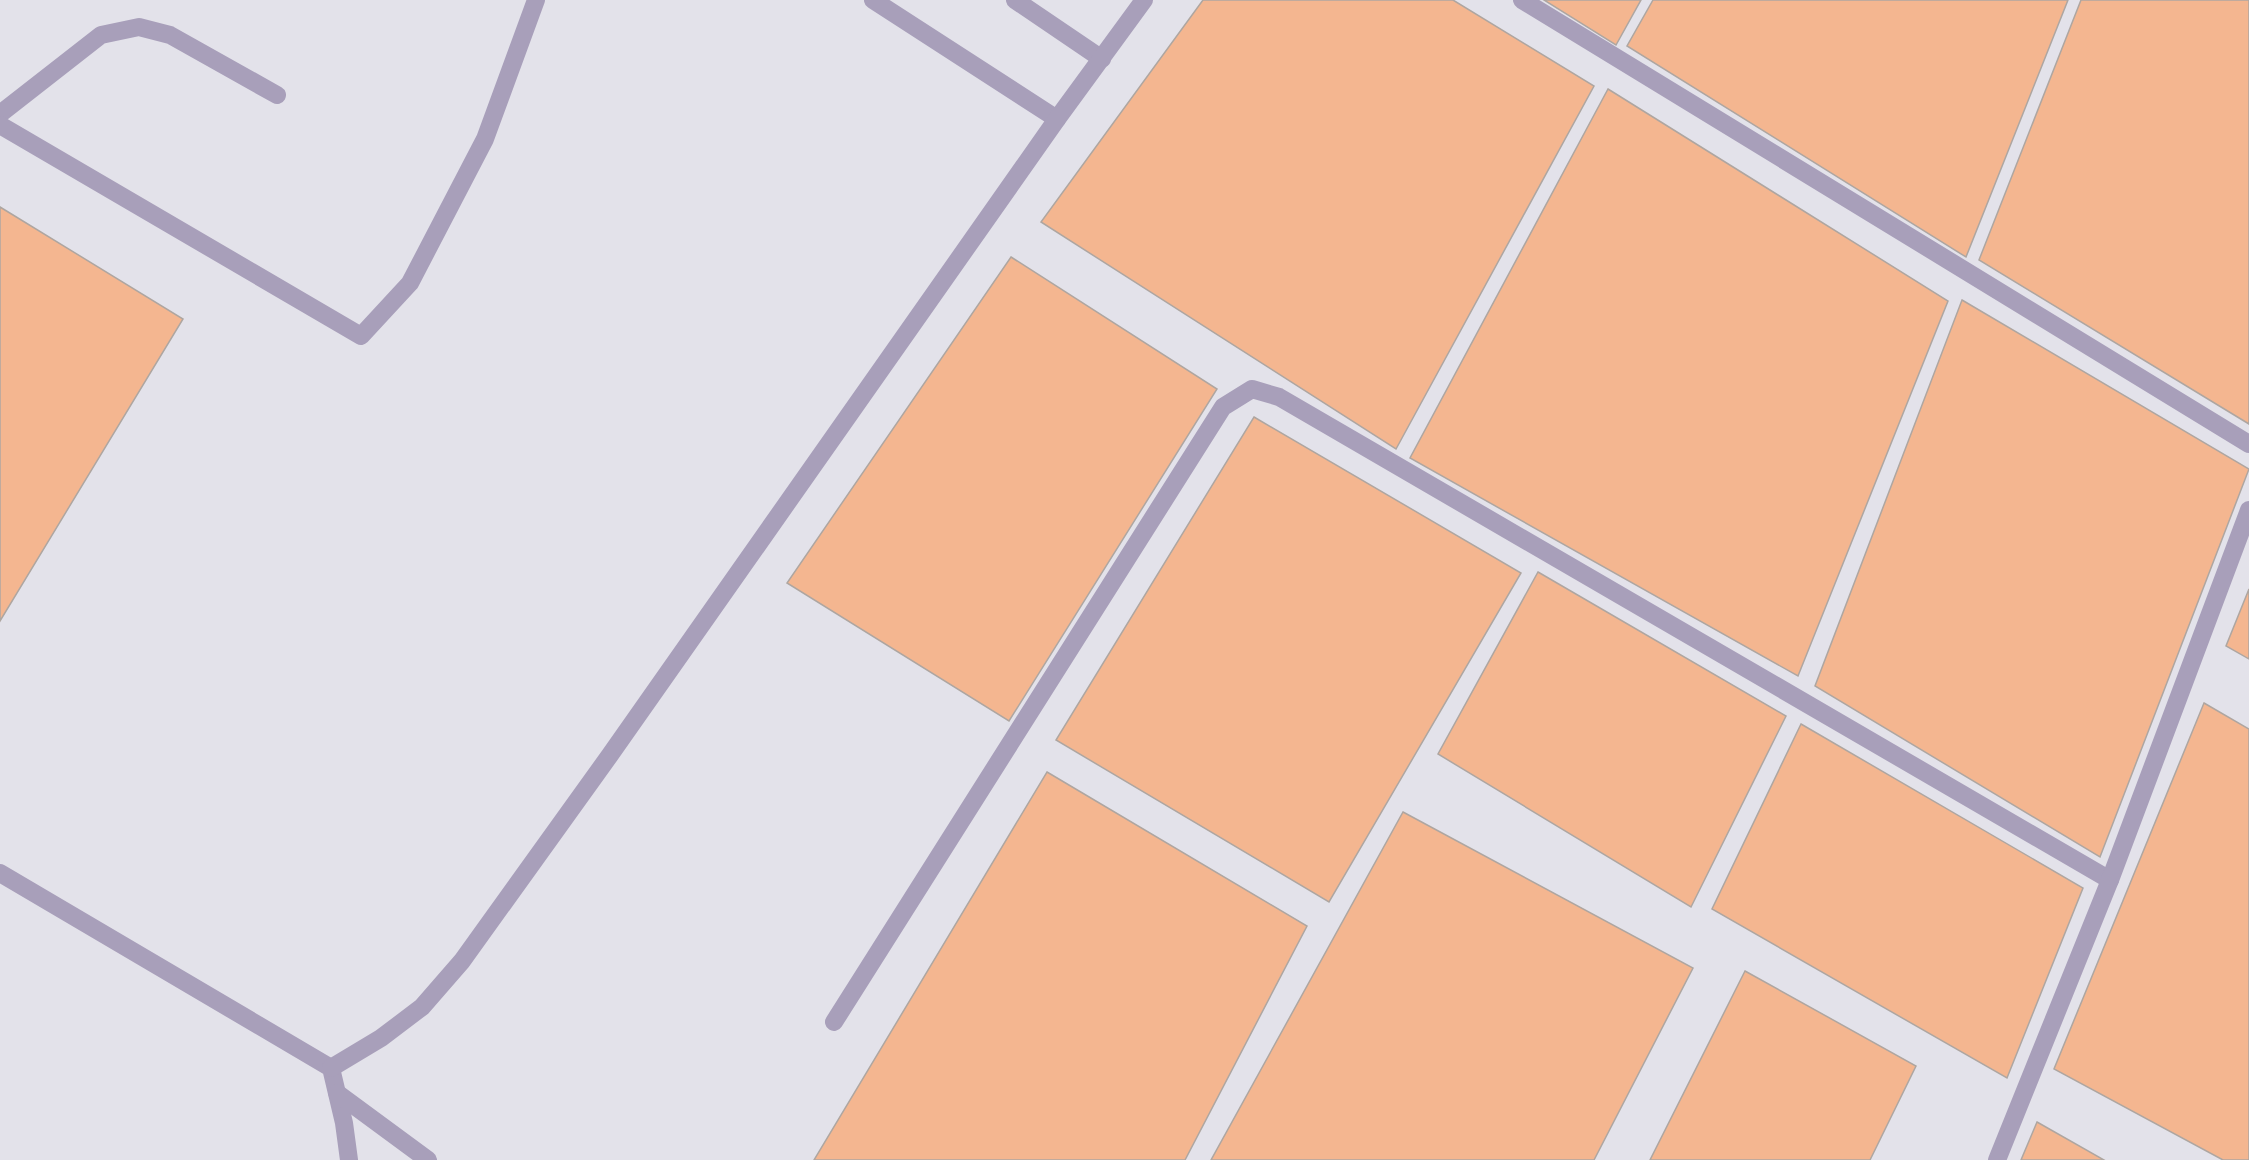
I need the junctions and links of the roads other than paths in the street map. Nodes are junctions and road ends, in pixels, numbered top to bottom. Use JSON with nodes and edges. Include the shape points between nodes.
{"nodes":[{"id":1,"x":536,"y":0,"type":"edge"},
{"id":2,"x":873,"y":0,"type":"edge"},
{"id":3,"x":1015,"y":0,"type":"edge"},
{"id":4,"x":1144,"y":0,"type":"edge"},
{"id":5,"x":1522,"y":0,"type":"edge"},
{"id":6,"x":1102,"y":58,"type":"junction"},
{"id":7,"x":277,"y":95,"type":"dead end"},
{"id":8,"x":0,"y":114,"type":"edge"},
{"id":9,"x":1057,"y":119,"type":"junction"},
{"id":10,"x":0,"y":125,"type":"edge"},
{"id":11,"x":2249,"y":444,"type":"edge"},
{"id":12,"x":2249,"y":510,"type":"edge"},
{"id":13,"x":0,"y":873,"type":"edge"},
{"id":14,"x":2110,"y":880,"type":"junction"},
{"id":15,"x":834,"y":1022,"type":"dead end"},
{"id":16,"x":331,"y":1068,"type":"junction"},
{"id":17,"x":337,"y":1094,"type":"junction"},
{"id":18,"x":349,"y":1160,"type":"edge"},
{"id":19,"x":428,"y":1160,"type":"edge"},
{"id":20,"x":1996,"y":1160,"type":"edge"}],
"edges":[{"from":1,"to":10,"type":"street","via":[[485,139],[427,252],[410,283],[361,336]]},
{"from":2,"to":9,"type":"street"},
{"from":3,"to":6,"type":"street"},
{"from":4,"to":6,"type":"street"},
{"from":5,"to":11,"type":"street"},
{"from":6,"to":9,"type":"street"},
{"from":7,"to":8,"type":"street","via":[[170,35],[139,27],[101,35]]},
{"from":9,"to":16,"type":"street","via":[[462,961],[422,1007]]},
{"from":12,"to":14,"type":"street"},
{"from":13,"to":16,"type":"street"},
{"from":14,"to":15,"type":"street","via":[[1279,397],[1252,389],[1223,407]]},
{"from":14,"to":20,"type":"street"},
{"from":16,"to":17,"type":"street"},
{"from":17,"to":18,"type":"street"},
{"from":17,"to":19,"type":"street"}]}
